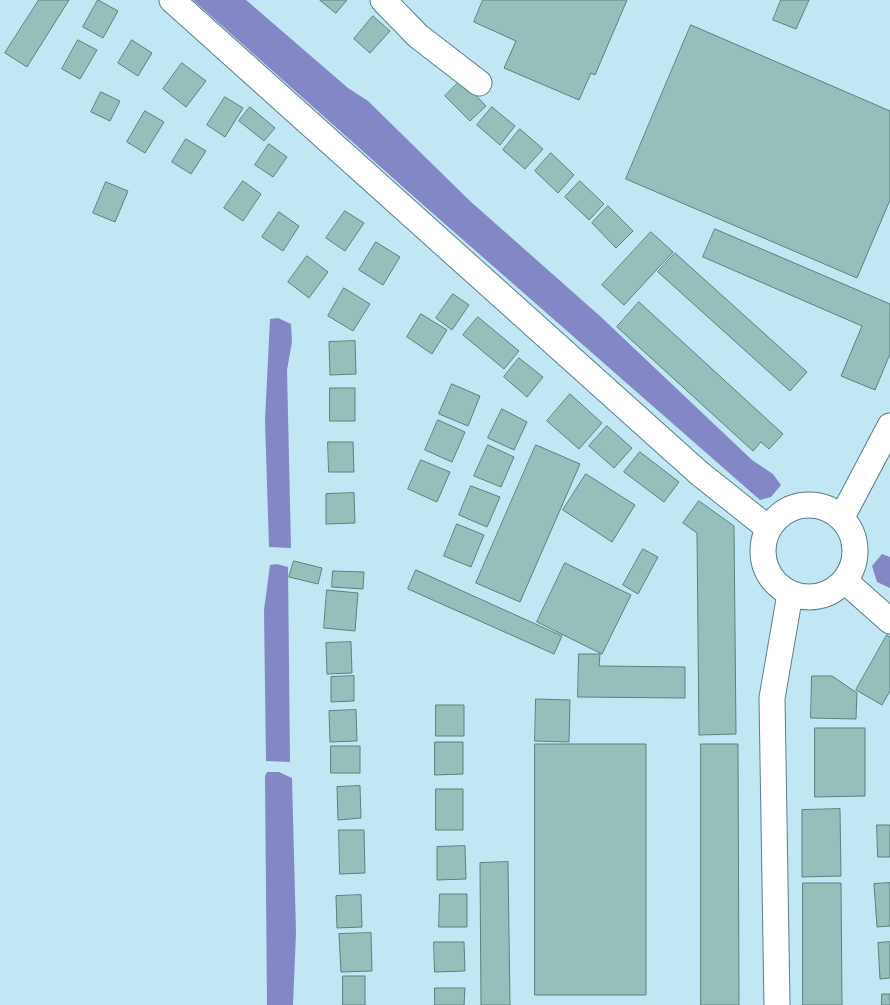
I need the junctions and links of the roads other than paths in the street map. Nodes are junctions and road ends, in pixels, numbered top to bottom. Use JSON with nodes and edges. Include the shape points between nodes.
{"nodes":[{"id":1,"x":172,"y":0,"type":"edge"},
{"id":2,"x":382,"y":0,"type":"edge"},
{"id":3,"x":479,"y":83,"type":"dead end"},
{"id":4,"x":890,"y":426,"type":"edge"},
{"id":5,"x":842,"y":517,"type":"junction"},
{"id":6,"x":768,"y":528,"type":"junction"},
{"id":7,"x":845,"y":581,"type":"junction"},
{"id":8,"x":790,"y":594,"type":"junction"},
{"id":9,"x":890,"y":621,"type":"edge"},
{"id":10,"x":777,"y":1005,"type":"edge"}],
"edges":[{"from":1,"to":6,"type":"street","via":[[699,473]]},
{"from":2,"to":3,"type":"street","via":[[418,36]]},
{"from":4,"to":5,"type":"street"},
{"from":5,"to":6,"type":"street","via":[[823,506],[802,504],[782,512]]},
{"from":5,"to":7,"type":"street","via":[[852,531],[856,548],[853,565]]},
{"from":6,"to":8,"type":"street","via":[[762,546],[764,566],[774,582]]},
{"from":7,"to":8,"type":"street","via":[[829,593],[810,598]]},
{"from":7,"to":9,"type":"street"},
{"from":8,"to":10,"type":"street","via":[[772,698]]}]}
